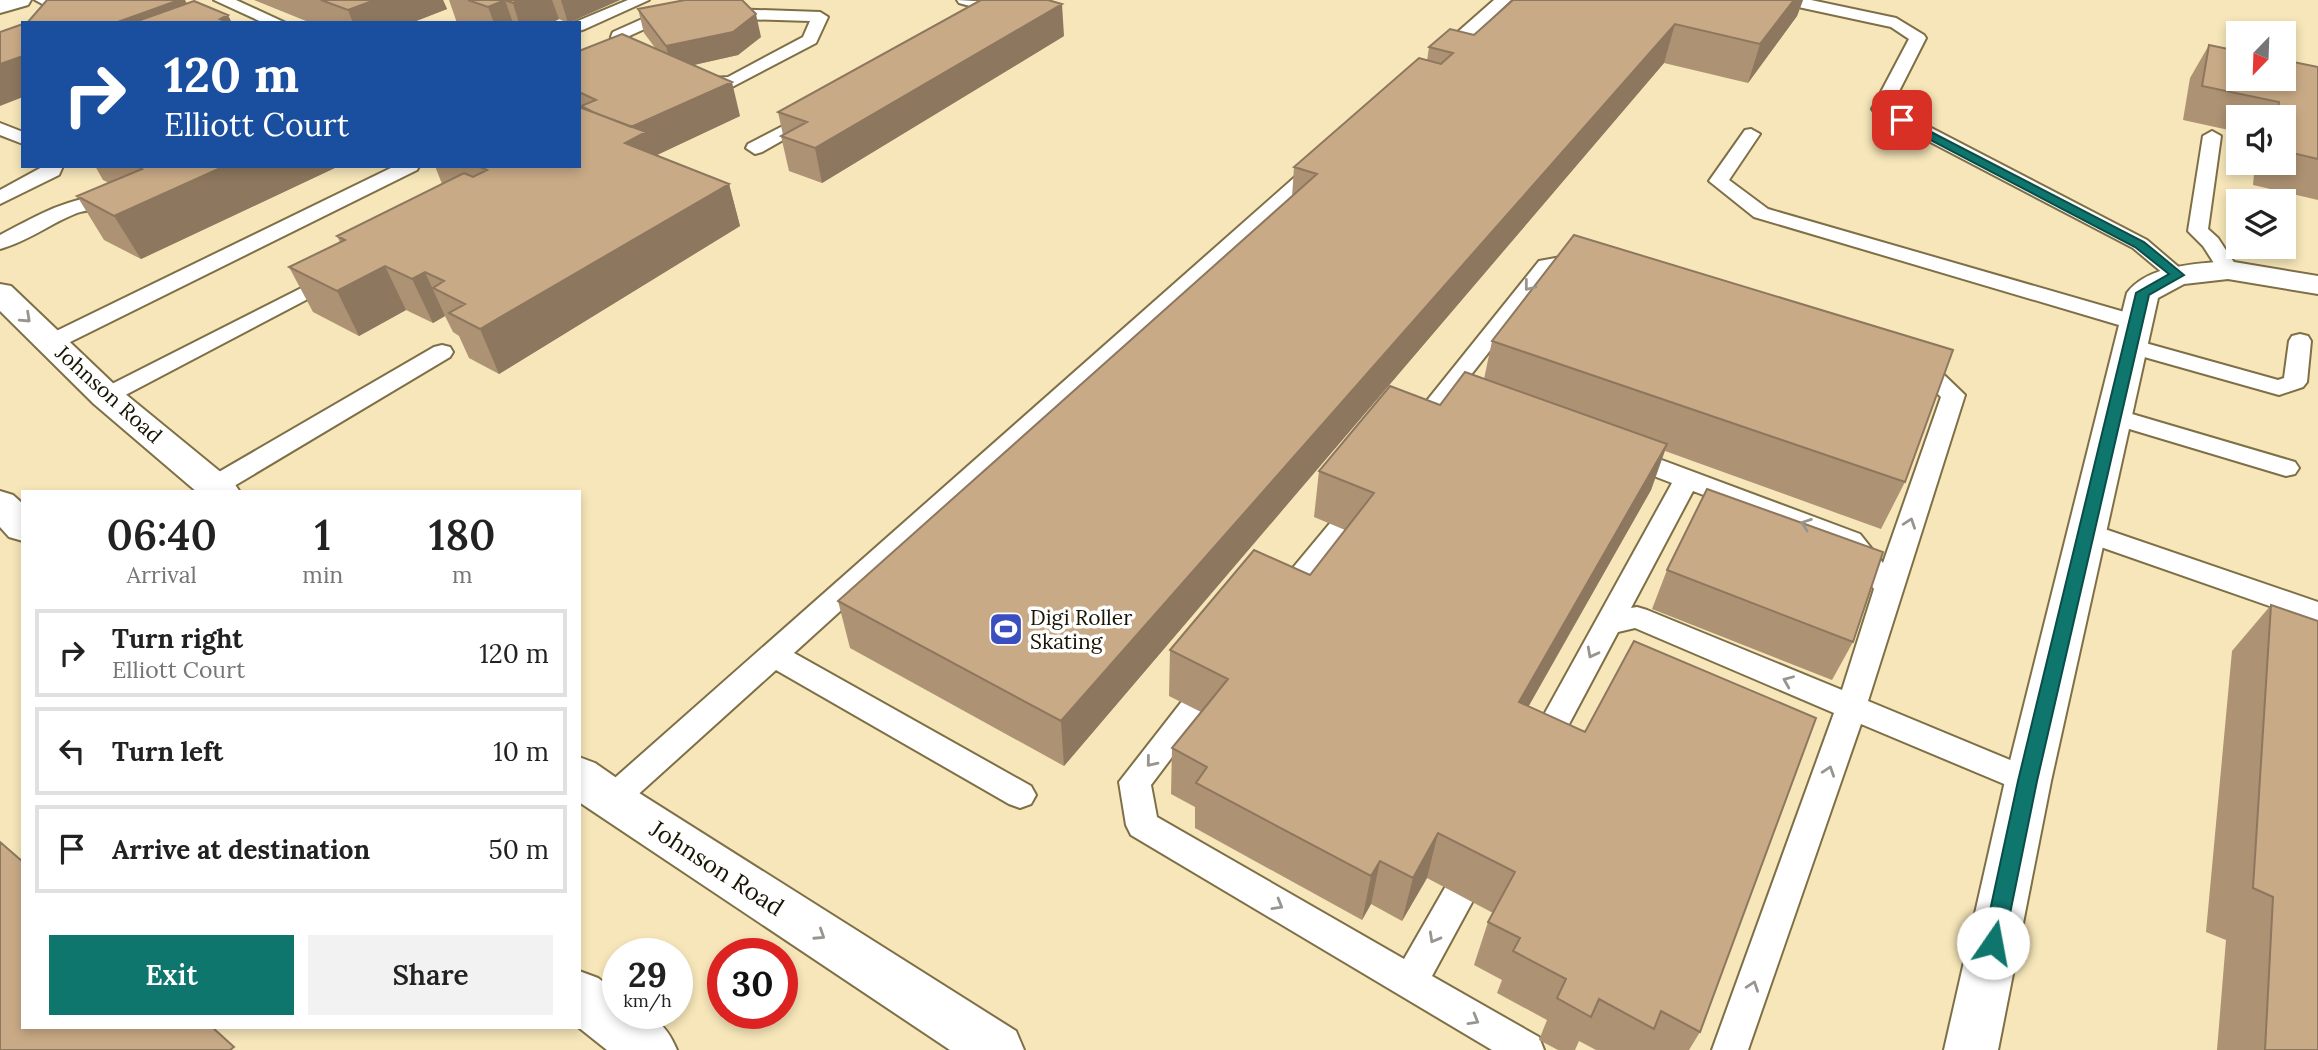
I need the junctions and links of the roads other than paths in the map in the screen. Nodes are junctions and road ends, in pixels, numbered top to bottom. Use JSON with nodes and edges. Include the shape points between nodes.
{"nodes":[{"id":1,"x":20,"y":0,"type":"edge"},
{"id":2,"x":43,"y":0,"type":"edge"},
{"id":3,"x":222,"y":0,"type":"edge"},
{"id":4,"x":641,"y":0,"type":"edge"},
{"id":5,"x":811,"y":0,"type":"edge"},
{"id":6,"x":965,"y":0,"type":"edge"},
{"id":7,"x":1503,"y":0,"type":"edge"},
{"id":8,"x":1789,"y":0,"type":"edge"},
{"id":9,"x":0,"y":6,"type":"edge"},
{"id":10,"x":820,"y":17,"type":"junction"},
{"id":11,"x":63,"y":21,"type":"edge"},
{"id":12,"x":273,"y":21,"type":"edge"},
{"id":13,"x":581,"y":25,"type":"edge"},
{"id":14,"x":962,"y":31,"type":"edge"},
{"id":15,"x":1421,"y":74,"type":"edge"},
{"id":16,"x":828,"y":107,"type":"edge"},
{"id":17,"x":0,"y":128,"type":"edge"},
{"id":18,"x":1751,"y":134,"type":"dead end"},
{"id":19,"x":2212,"y":136,"type":"dead end"},
{"id":20,"x":21,"y":138,"type":"edge"},
{"id":21,"x":755,"y":148,"type":"dead end"},
{"id":22,"x":1339,"y":148,"type":"edge"},
{"id":23,"x":53,"y":168,"type":"edge"},
{"id":24,"x":406,"y":168,"type":"edge"},
{"id":25,"x":0,"y":198,"type":"edge"},
{"id":26,"x":134,"y":215,"type":"edge"},
{"id":27,"x":0,"y":243,"type":"edge"},
{"id":28,"x":356,"y":266,"type":"edge"},
{"id":29,"x":2228,"y":270,"type":"junction"},
{"id":30,"x":1610,"y":273,"type":"edge"},
{"id":31,"x":2177,"y":275,"type":"junction"},
{"id":32,"x":2318,"y":285,"type":"edge"},
{"id":33,"x":0,"y":293,"type":"edge"},
{"id":34,"x":2134,"y":335,"type":"junction"},
{"id":35,"x":2300,"y":341,"type":"dead end"},
{"id":36,"x":52,"y":342,"type":"junction"},
{"id":37,"x":442,"y":352,"type":"dead end"},
{"id":38,"x":1894,"y":365,"type":"edge"},
{"id":39,"x":106,"y":396,"type":"junction"},
{"id":40,"x":1480,"y":402,"type":"edge"},
{"id":41,"x":2115,"y":417,"type":"junction"},
{"id":42,"x":1597,"y":446,"type":"edge"},
{"id":43,"x":2286,"y":468,"type":"dead end"},
{"id":44,"x":1687,"y":479,"type":"junction"},
{"id":45,"x":217,"y":489,"type":"edge"},
{"id":46,"x":0,"y":505,"type":"edge"},
{"id":47,"x":21,"y":526,"type":"edge"},
{"id":48,"x":1340,"y":528,"type":"dead end"},
{"id":49,"x":2087,"y":532,"type":"junction"},
{"id":50,"x":1888,"y":588,"type":"junction"},
{"id":51,"x":1276,"y":608,"type":"edge"},
{"id":52,"x":2318,"y":613,"type":"edge"},
{"id":53,"x":1608,"y":624,"type":"junction"},
{"id":54,"x":773,"y":655,"type":"junction"},
{"id":55,"x":1194,"y":708,"type":"dead end"},
{"id":56,"x":1851,"y":708,"type":"junction"},
{"id":57,"x":1533,"y":761,"type":"edge"},
{"id":58,"x":2028,"y":781,"type":"junction"},
{"id":59,"x":595,"y":788,"type":"edge"},
{"id":60,"x":1020,"y":795,"type":"dead end"},
{"id":61,"x":1458,"y":895,"type":"dead end"},
{"id":62,"x":1410,"y":982,"type":"junction"},
{"id":63,"x":581,"y":998,"type":"edge"},
{"id":64,"x":650,"y":1050,"type":"edge"},
{"id":65,"x":997,"y":1050,"type":"edge"},
{"id":66,"x":1526,"y":1050,"type":"edge"},
{"id":67,"x":1730,"y":1050,"type":"edge"},
{"id":68,"x":1971,"y":1050,"type":"edge"}],
"edges":[{"from":1,"to":9,"type":"street"},
{"from":2,"to":11,"type":"lane","via":[[72,13]]},
{"from":3,"to":12,"type":"lane"},
{"from":4,"to":13,"type":"lane"},
{"from":5,"to":10,"type":"lane"},
{"from":6,"to":14,"type":"lane","via":[[985,5],[986,17]]},
{"from":7,"to":15,"type":"lane"},
{"from":8,"to":31,"type":"lane","via":[[1896,23],[1918,38],[1881,109],[2140,244]]},
{"from":10,"to":10,"type":"lane","via":[[810,40],[733,82],[695,84],[620,54],[619,36],[669,12]]},
{"from":16,"to":21,"type":"lane"},
{"from":17,"to":20,"type":"lane"},
{"from":18,"to":34,"type":"lane","via":[[1719,181],[1761,213]]},
{"from":19,"to":29,"type":"lane","via":[[2198,231],[2211,242]]},
{"from":22,"to":54,"type":"lane"},
{"from":23,"to":25,"type":"lane"},
{"from":24,"to":36,"type":"lane"},
{"from":26,"to":27,"type":"lane","via":[[105,200],[77,205]]},
{"from":28,"to":39,"type":"lane"},
{"from":29,"to":31,"type":"street"},
{"from":29,"to":32,"type":"street"},
{"from":30,"to":40,"type":"lane","one_way":true,"via":[[1572,261],[1546,265],[1429,412],[1467,397]]},
{"from":31,"to":34,"type":"street","via":[[2143,293]]},
{"from":33,"to":36,"type":"street","name":"Johnson Road","one_way":true},
{"from":34,"to":35,"type":"lane","via":[[2279,388],[2295,382]]},
{"from":34,"to":41,"type":"street"},
{"from":36,"to":39,"type":"street","name":"Johnson Road"},
{"from":37,"to":45,"type":"lane"},
{"from":50,"to":38,"type":"lane","one_way":true,"via":[[1953,395],[1933,377]]},
{"from":39,"to":45,"type":"street","name":"Johnson Road"},
{"from":41,"to":43,"type":"lane"},
{"from":41,"to":49,"type":"street"},
{"from":42,"to":44,"type":"lane"},
{"from":50,"to":44,"type":"lane","one_way":true,"via":[[1851,541]]},
{"from":44,"to":53,"type":"lane"},
{"from":46,"to":47,"type":"street"},
{"from":48,"to":51,"type":"lane"},
{"from":49,"to":52,"type":"lane"},
{"from":49,"to":58,"type":"street"},
{"from":50,"to":56,"type":"lane"},
{"from":56,"to":53,"type":"lane","one_way":true,"via":[[1637,617]]},
{"from":53,"to":57,"type":"lane","one_way":true},
{"from":54,"to":59,"type":"lane"},
{"from":54,"to":60,"type":"lane"},
{"from":55,"to":62,"type":"lane","one_way":true,"via":[[1135,782],[1142,825]]},
{"from":56,"to":58,"type":"lane"},
{"from":67,"to":56,"type":"lane","one_way":true},
{"from":58,"to":68,"type":"street"},
{"from":59,"to":65,"type":"street","name":"Johnson Road","one_way":true},
{"from":61,"to":62,"type":"lane","one_way":true},
{"from":62,"to":66,"type":"lane","one_way":true},
{"from":63,"to":64,"type":"street"}]}
